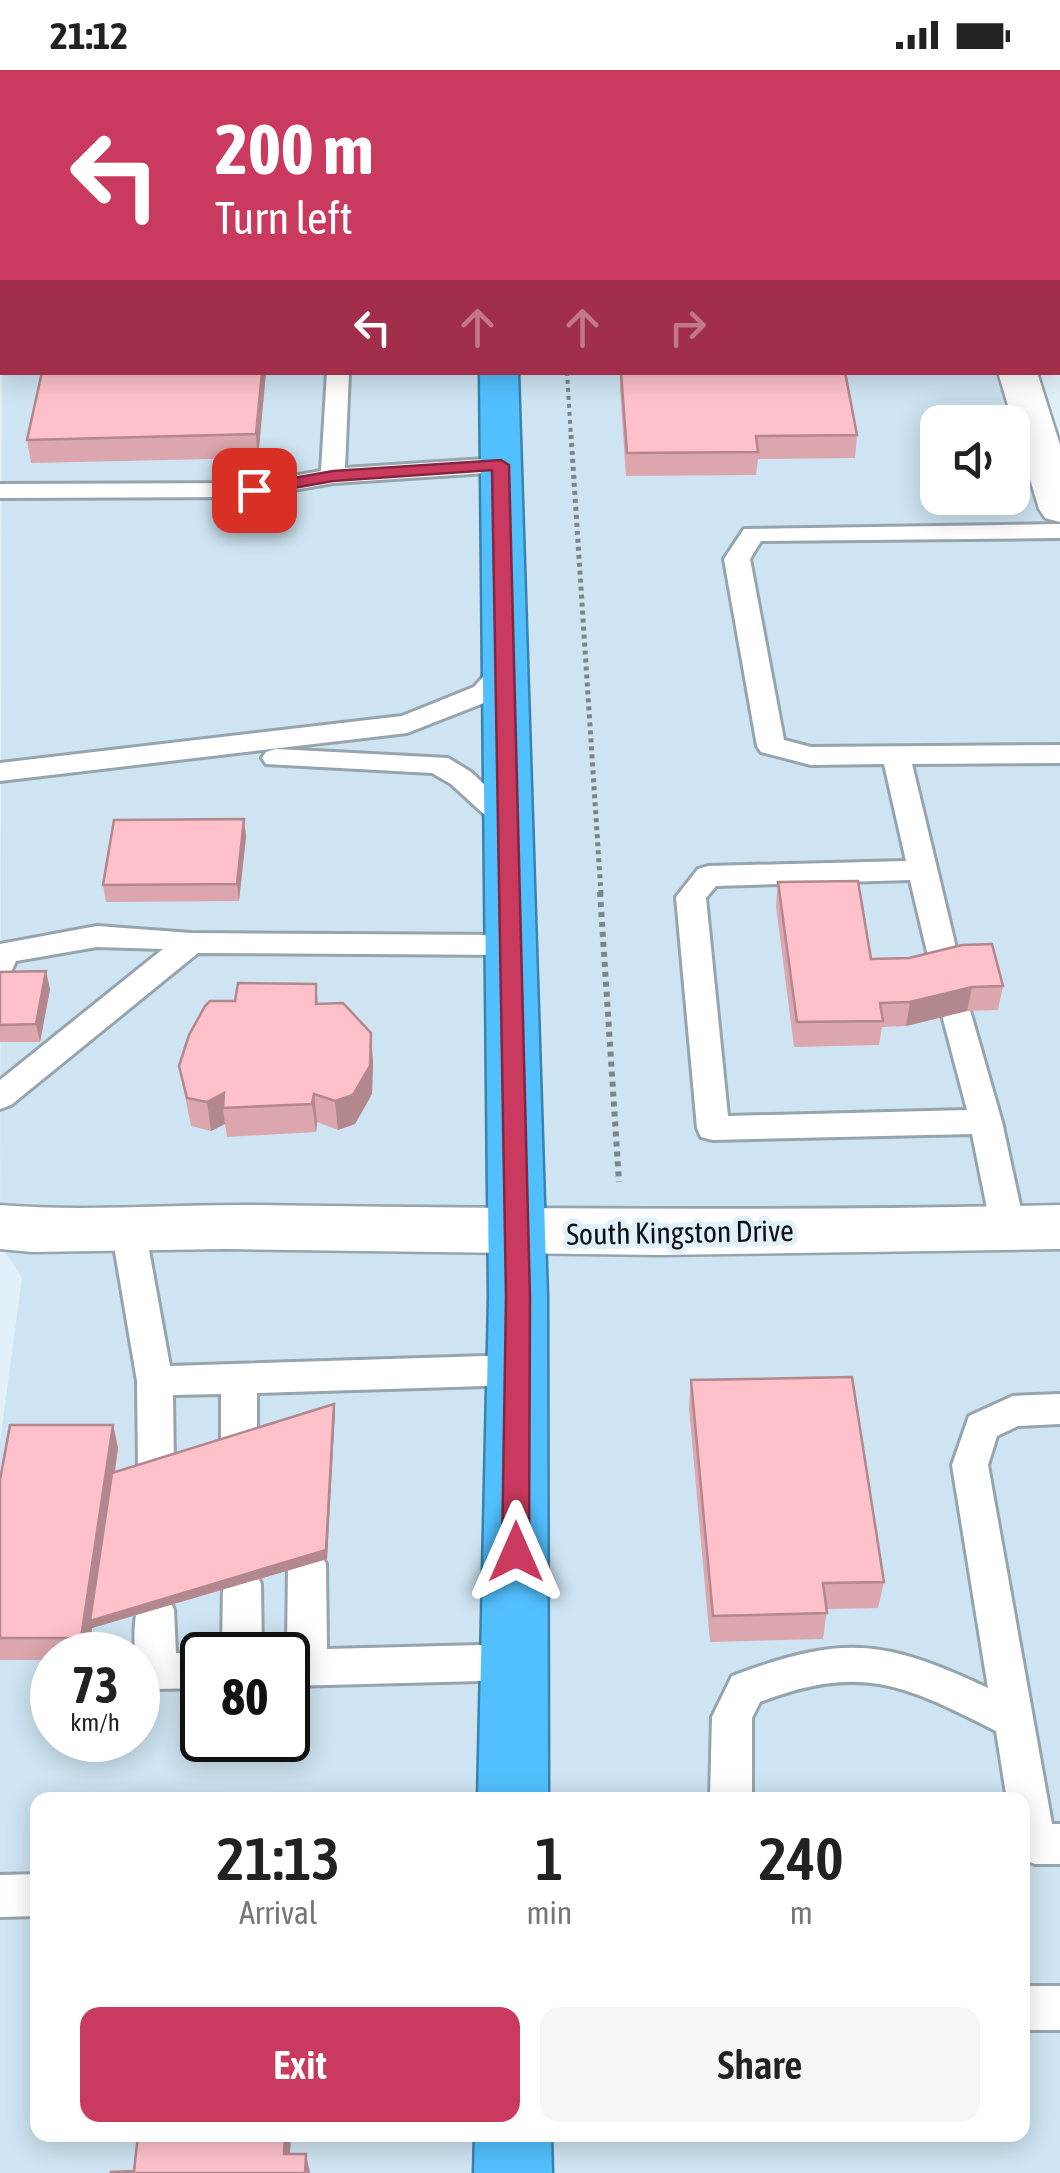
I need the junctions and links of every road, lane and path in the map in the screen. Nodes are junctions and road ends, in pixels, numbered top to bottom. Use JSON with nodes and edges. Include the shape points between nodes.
{"nodes":[{"id":1,"x":338,"y":375,"type":"edge"},
{"id":2,"x":499,"y":375,"type":"edge"},
{"id":3,"x":566,"y":375,"type":"edge"},
{"id":4,"x":1017,"y":375,"type":"edge"},
{"id":5,"x":501,"y":465,"type":"junction"},
{"id":6,"x":333,"y":476,"type":"junction"},
{"id":7,"x":0,"y":491,"type":"edge"},
{"id":8,"x":1060,"y":510,"type":"edge"},
{"id":9,"x":1060,"y":531,"type":"edge"},
{"id":10,"x":505,"y":668,"type":"junction"},
{"id":11,"x":182,"y":750,"type":"junction"},
{"id":12,"x":1060,"y":754,"type":"edge"},
{"id":13,"x":896,"y":757,"type":"junction"},
{"id":14,"x":0,"y":772,"type":"edge"},
{"id":15,"x":508,"y":820,"type":"junction"},
{"id":16,"x":922,"y":870,"type":"junction"},
{"id":17,"x":192,"y":943,"type":"junction"},
{"id":18,"x":511,"y":944,"type":"junction"},
{"id":19,"x":0,"y":964,"type":"edge"},
{"id":20,"x":947,"y":973,"type":"edge"},
{"id":21,"x":958,"y":1015,"type":"edge"},
{"id":22,"x":0,"y":1097,"type":"edge"},
{"id":23,"x":986,"y":1122,"type":"junction"},
{"id":24,"x":618,"y":1171,"type":"dead end"},
{"id":25,"x":0,"y":1227,"type":"edge"},
{"id":26,"x":128,"y":1228,"type":"junction"},
{"id":27,"x":1034,"y":1228,"type":"edge"},
{"id":28,"x":517,"y":1234,"type":"junction"},
{"id":29,"x":518,"y":1370,"type":"junction"},
{"id":30,"x":239,"y":1378,"type":"junction"},
{"id":31,"x":155,"y":1381,"type":"junction"},
{"id":32,"x":1060,"y":1409,"type":"edge"},
{"id":33,"x":239,"y":1442,"type":"edge"},
{"id":34,"x":156,"y":1468,"type":"edge"},
{"id":35,"x":307,"y":1564,"type":"edge"},
{"id":36,"x":242,"y":1584,"type":"edge"},
{"id":37,"x":155,"y":1610,"type":"edge"},
{"id":38,"x":242,"y":1632,"type":"edge"},
{"id":39,"x":300,"y":1632,"type":"edge"},
{"id":40,"x":514,"y":1662,"type":"junction"},
{"id":41,"x":310,"y":1668,"type":"edge"},
{"id":42,"x":180,"y":1670,"type":"edge"},
{"id":43,"x":1013,"y":1720,"type":"junction"},
{"id":44,"x":513,"y":1792,"type":"edge"},
{"id":45,"x":731,"y":1792,"type":"edge"},
{"id":46,"x":1026,"y":1792,"type":"edge"},
{"id":47,"x":1030,"y":1816,"type":"edge"},
{"id":48,"x":1060,"y":1844,"type":"edge"},
{"id":49,"x":30,"y":1895,"type":"edge"},
{"id":50,"x":0,"y":1896,"type":"edge"},
{"id":51,"x":1030,"y":2008,"type":"edge"},
{"id":52,"x":1060,"y":2008,"type":"edge"},
{"id":53,"x":513,"y":2142,"type":"edge"},
{"id":54,"x":513,"y":2173,"type":"edge"}],
"edges":[{"from":1,"to":6,"type":"lane"},
{"from":2,"to":5,"type":"highway"},
{"from":3,"to":24,"type":"path"},
{"from":4,"to":8,"type":"street"},
{"from":5,"to":6,"type":"lane"},
{"from":5,"to":10,"type":"highway"},
{"from":6,"to":7,"type":"lane","via":[[254,490]]},
{"from":9,"to":13,"type":"lane","via":[[752,534],[737,559],[771,746],[811,756]]},
{"from":10,"to":11,"type":"lane","via":[[484,692],[407,724]]},
{"from":10,"to":15,"type":"highway"},
{"from":11,"to":14,"type":"lane"},
{"from":11,"to":15,"type":"lane","via":[[438,764]]},
{"from":12,"to":13,"type":"lane"},
{"from":13,"to":16,"type":"lane"},
{"from":15,"to":18,"type":"highway"},
{"from":16,"to":20,"type":"lane"},
{"from":16,"to":23,"type":"lane","via":[[708,876],[691,896],[713,1128]]},
{"from":17,"to":18,"type":"lane"},
{"from":17,"to":19,"type":"lane","via":[[76,936],[4,953]]},
{"from":17,"to":22,"type":"lane"},
{"from":18,"to":28,"type":"highway"},
{"from":21,"to":23,"type":"lane"},
{"from":23,"to":27,"type":"lane"},
{"from":25,"to":26,"type":"street","name":"South Kingston Drive"},
{"from":26,"to":28,"type":"street","name":"South Kingston Drive"},
{"from":26,"to":31,"type":"lane"},
{"from":27,"to":28,"type":"street","name":"South Kingston Drive"},
{"from":28,"to":29,"type":"highway"},
{"from":29,"to":30,"type":"lane"},
{"from":29,"to":40,"type":"highway"},
{"from":30,"to":31,"type":"lane"},
{"from":30,"to":33,"type":"lane"},
{"from":31,"to":34,"type":"lane"},
{"from":32,"to":43,"type":"lane","via":[[1013,1411],[982,1427],[970,1465]]},
{"from":35,"to":39,"type":"lane"},
{"from":36,"to":38,"type":"lane"},
{"from":37,"to":42,"type":"lane","via":[[156,1671]]},
{"from":40,"to":41,"type":"lane"},
{"from":40,"to":44,"type":"highway"},
{"from":43,"to":45,"type":"lane","via":[[900,1666],[851,1660],[783,1673],[746,1689],[732,1717]]},
{"from":43,"to":46,"type":"lane"},
{"from":47,"to":48,"type":"lane","via":[[1035,1844]]},
{"from":49,"to":50,"type":"lane"},
{"from":51,"to":52,"type":"lane"},
{"from":53,"to":54,"type":"highway"}]}
